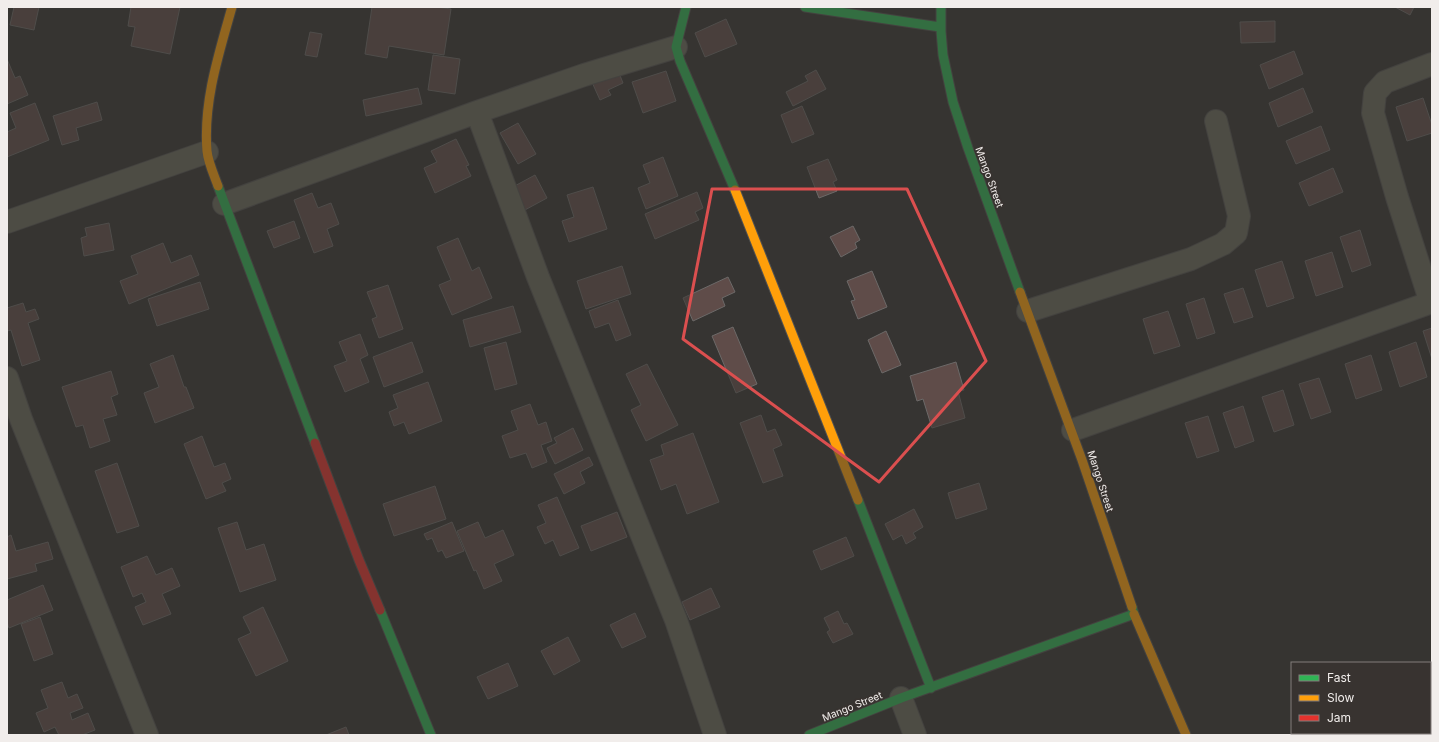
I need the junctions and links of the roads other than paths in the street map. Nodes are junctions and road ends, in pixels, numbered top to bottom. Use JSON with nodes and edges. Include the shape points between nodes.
{"nodes":[{"id":1,"x":232,"y":7,"type":"edge"},
{"id":2,"x":686,"y":7,"type":"edge"},
{"id":3,"x":805,"y":7,"type":"edge"},
{"id":4,"x":941,"y":7,"type":"edge"},
{"id":5,"x":940,"y":27,"type":"junction"},
{"id":6,"x":676,"y":47,"type":"junction"},
{"id":7,"x":1432,"y":64,"type":"edge"},
{"id":8,"x":477,"y":112,"type":"junction"},
{"id":9,"x":1216,"y":121,"type":"dead end"},
{"id":10,"x":207,"y":152,"type":"junction"},
{"id":11,"x":224,"y":204,"type":"junction"},
{"id":12,"x":7,"y":222,"type":"edge"},
{"id":13,"x":1431,"y":302,"type":"edge"},
{"id":14,"x":1028,"y":311,"type":"junction"},
{"id":15,"x":7,"y":378,"type":"edge"},
{"id":16,"x":1073,"y":430,"type":"junction"},
{"id":17,"x":1134,"y":614,"type":"junction"},
{"id":18,"x":931,"y":688,"type":"junction"},
{"id":19,"x":901,"y":698,"type":"junction"},
{"id":20,"x":147,"y":735,"type":"edge"},
{"id":21,"x":431,"y":735,"type":"edge"},
{"id":22,"x":715,"y":735,"type":"edge"},
{"id":23,"x":809,"y":735,"type":"edge"},
{"id":24,"x":915,"y":735,"type":"edge"},
{"id":25,"x":1186,"y":735,"type":"edge"}],
"edges":[{"from":1,"to":10,"type":"street","via":[[216,59],[208,113]]},
{"from":2,"to":6,"type":"street"},
{"from":3,"to":5,"type":"street"},
{"from":4,"to":5,"type":"street","name":"Mango Street"},
{"from":5,"to":14,"type":"street","name":"Mango Street","via":[[945,70],[955,112]]},
{"from":6,"to":8,"type":"street"},
{"from":6,"to":18,"type":"street","via":[[823,408]]},
{"from":7,"to":13,"type":"street","via":[[1385,82],[1375,93],[1373,113]]},
{"from":8,"to":11,"type":"street"},
{"from":8,"to":22,"type":"street","via":[[541,284],[676,620]]},
{"from":9,"to":14,"type":"street","via":[[1239,216],[1236,234],[1223,244],[1191,259]]},
{"from":10,"to":11,"type":"street"},
{"from":10,"to":12,"type":"street"},
{"from":11,"to":21,"type":"street","via":[[358,560]]},
{"from":13,"to":16,"type":"street"},
{"from":14,"to":16,"type":"street","name":"Mango Street"},
{"from":15,"to":20,"type":"street"},
{"from":16,"to":17,"type":"street","name":"Mango Street"},
{"from":17,"to":18,"type":"street","name":"Mango Street"},
{"from":17,"to":25,"type":"street"},
{"from":18,"to":19,"type":"street","name":"Mango Street"},
{"from":19,"to":23,"type":"street","name":"Mango Street"},
{"from":19,"to":24,"type":"street"}]}
